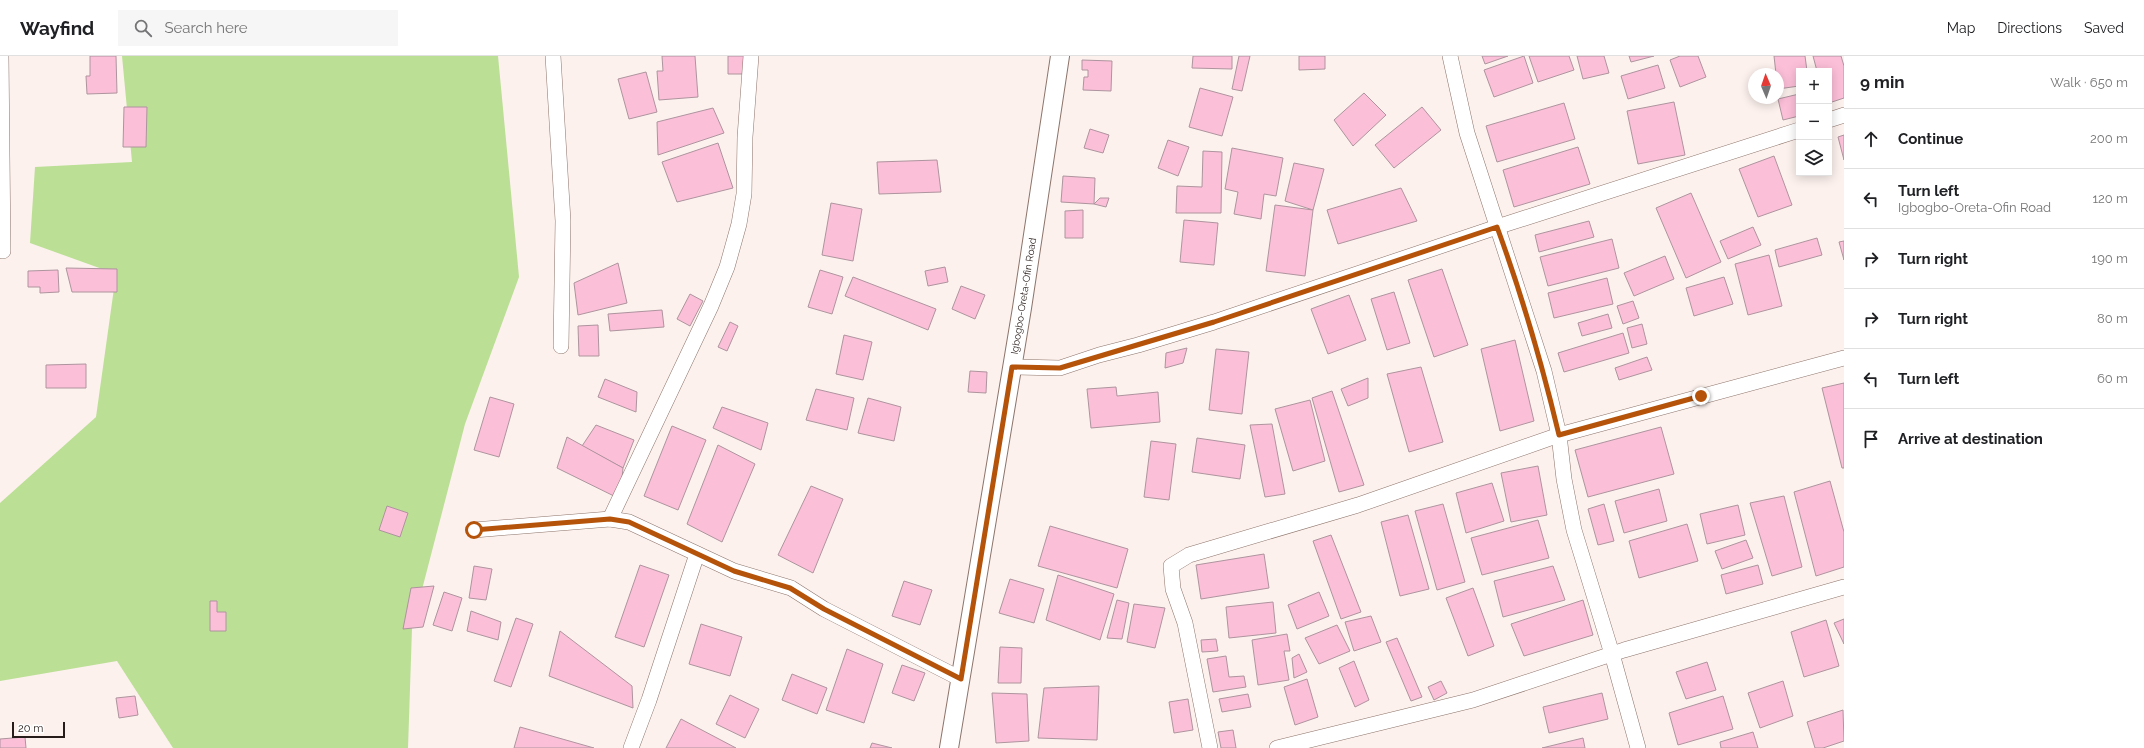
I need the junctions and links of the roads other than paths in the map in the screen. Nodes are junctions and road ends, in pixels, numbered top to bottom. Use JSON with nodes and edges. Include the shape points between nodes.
{"nodes":[{"id":1,"x":1,"y":56,"type":"edge"},
{"id":2,"x":552,"y":56,"type":"edge"},
{"id":3,"x":751,"y":56,"type":"edge"},
{"id":4,"x":1060,"y":56,"type":"edge"},
{"id":5,"x":1450,"y":56,"type":"edge"},
{"id":6,"x":1844,"y":115,"type":"edge"},
{"id":7,"x":1832,"y":119,"type":"edge"},
{"id":8,"x":1796,"y":131,"type":"edge"},
{"id":9,"x":1497,"y":227,"type":"junction"},
{"id":10,"x":3,"y":251,"type":"dead end"},
{"id":11,"x":561,"y":346,"type":"dead end"},
{"id":12,"x":1844,"y":358,"type":"edge"},
{"id":13,"x":1012,"y":367,"type":"junction"},
{"id":14,"x":1559,"y":435,"type":"junction"},
{"id":15,"x":610,"y":519,"type":"junction"},
{"id":16,"x":474,"y":530,"type":"dead end"},
{"id":17,"x":697,"y":554,"type":"junction"},
{"id":18,"x":1844,"y":587,"type":"edge"},
{"id":19,"x":1612,"y":654,"type":"junction"},
{"id":20,"x":961,"y":679,"type":"junction"},
{"id":21,"x":631,"y":748,"type":"edge"},
{"id":22,"x":949,"y":748,"type":"edge"},
{"id":23,"x":1210,"y":748,"type":"edge"},
{"id":24,"x":1278,"y":748,"type":"edge"},
{"id":25,"x":1638,"y":748,"type":"edge"}],
"edges":[{"from":1,"to":10,"type":"street"},
{"from":2,"to":11,"type":"street","via":[[564,221]]},
{"from":3,"to":15,"type":"street","via":[[744,194],[727,267]]},
{"from":4,"to":13,"type":"street","name":"Igbogbo-Oreta-Ofin Road"},
{"from":5,"to":9,"type":"street","via":[[1466,133]]},
{"from":6,"to":7,"type":"street"},
{"from":8,"to":9,"type":"street"},
{"from":9,"to":13,"type":"street","via":[[1214,322],[1060,368]]},
{"from":9,"to":14,"type":"street","via":[[1544,371]]},
{"from":12,"to":14,"type":"street"},
{"from":13,"to":20,"type":"street","name":"Igbogbo-Oreta-Ofin Road"},
{"from":14,"to":19,"type":"street","via":[[1574,530]]},
{"from":14,"to":23,"type":"street","via":[[1358,505],[1189,555],[1171,566],[1173,589],[1185,623]]},
{"from":15,"to":16,"type":"street"},
{"from":15,"to":17,"type":"street","via":[[629,522]]},
{"from":17,"to":20,"type":"street","via":[[734,571],[790,588],[824,609]]},
{"from":17,"to":21,"type":"street"},
{"from":18,"to":19,"type":"street"},
{"from":19,"to":24,"type":"street","via":[[1473,700]]},
{"from":19,"to":25,"type":"street"},
{"from":20,"to":22,"type":"street","name":"Igbogbo-Oreta-Ofin Road"}]}
